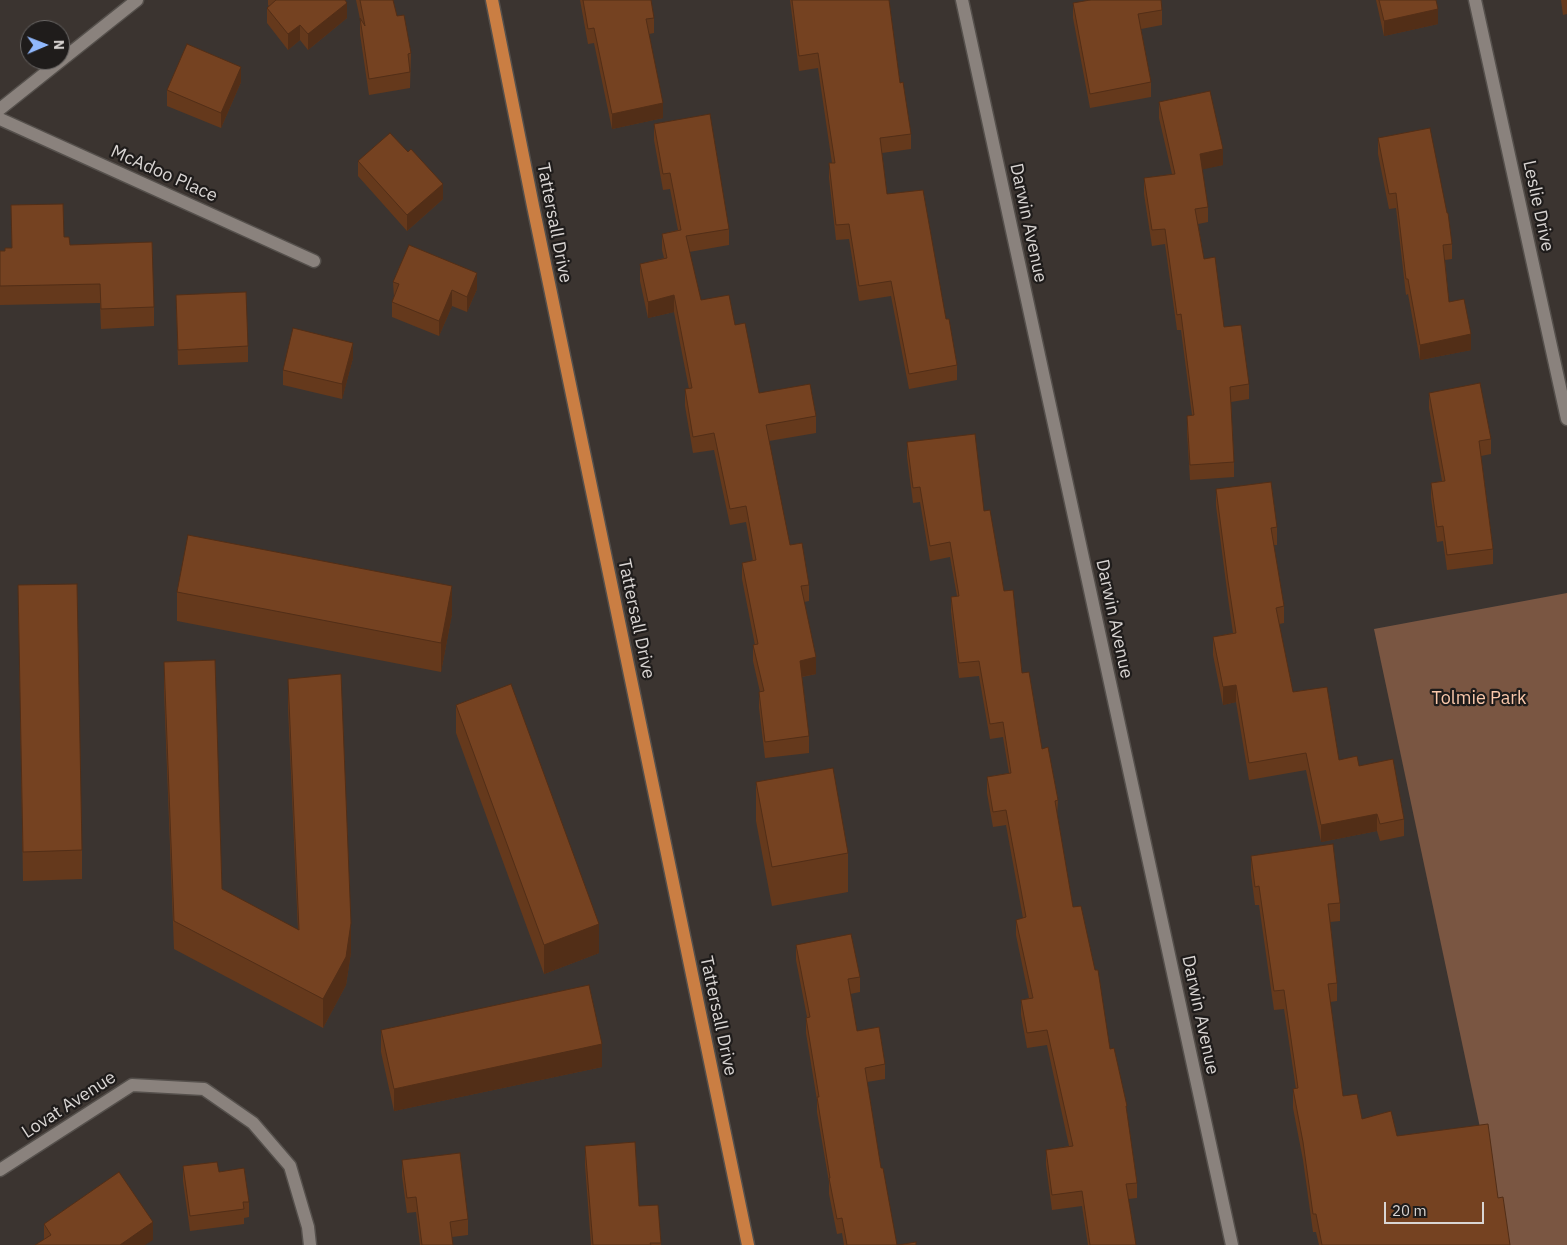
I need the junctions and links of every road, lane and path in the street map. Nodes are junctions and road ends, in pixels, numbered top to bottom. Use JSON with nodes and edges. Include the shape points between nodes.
{"nodes":[{"id":1,"x":137,"y":0,"type":"edge"},
{"id":2,"x":492,"y":0,"type":"edge"},
{"id":3,"x":962,"y":0,"type":"edge"},
{"id":4,"x":1475,"y":0,"type":"edge"},
{"id":5,"x":0,"y":109,"type":"edge"},
{"id":6,"x":0,"y":119,"type":"edge"},
{"id":7,"x":314,"y":261,"type":"dead end"},
{"id":8,"x":1567,"y":419,"type":"edge"},
{"id":9,"x":0,"y":1170,"type":"edge"},
{"id":10,"x":310,"y":1245,"type":"edge"},
{"id":11,"x":748,"y":1245,"type":"edge"},
{"id":12,"x":1232,"y":1245,"type":"edge"}],
"edges":[{"from":1,"to":5,"type":"street"},
{"from":2,"to":11,"type":"main road","name":"Tattersall Drive"},
{"from":3,"to":12,"type":"street","name":"Darwin Avenue"},
{"from":4,"to":8,"type":"street","name":"Leslie Drive"},
{"from":6,"to":7,"type":"street","name":"McAdoo Place"},
{"from":9,"to":10,"type":"street","name":"Lovat Avenue","via":[[132,1085],[204,1090],[253,1123],[290,1166]]}]}
